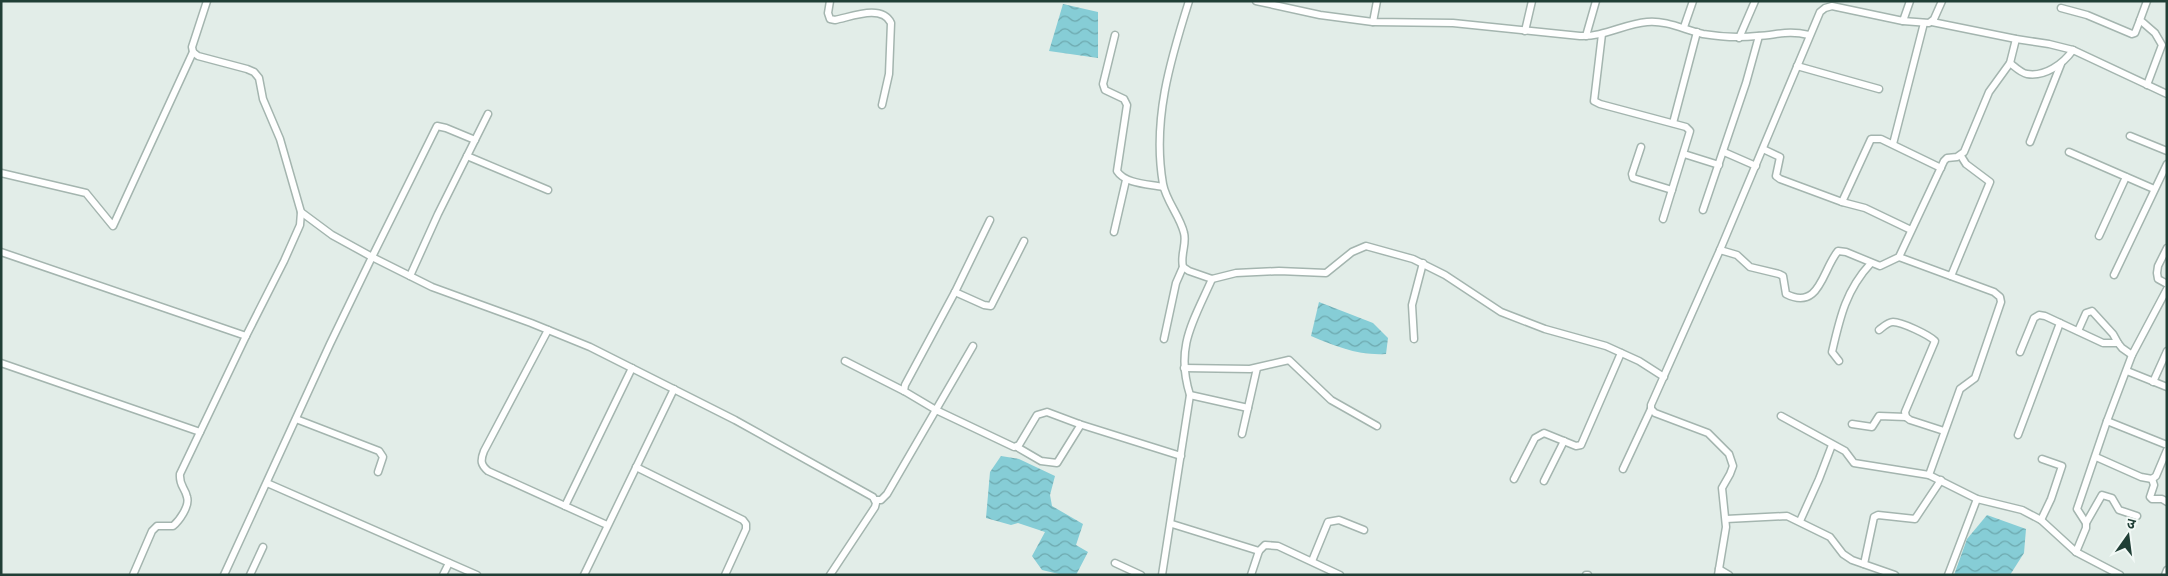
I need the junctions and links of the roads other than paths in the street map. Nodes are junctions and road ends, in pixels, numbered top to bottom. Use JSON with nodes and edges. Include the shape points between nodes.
{"nodes":[{"id":1,"x":207,"y":1,"type":"edge"},
{"id":2,"x":830,"y":1,"type":"edge"},
{"id":3,"x":1189,"y":1,"type":"edge"},
{"id":4,"x":1256,"y":1,"type":"edge"},
{"id":5,"x":1377,"y":1,"type":"edge"},
{"id":6,"x":1532,"y":1,"type":"edge"},
{"id":7,"x":1596,"y":1,"type":"edge"},
{"id":8,"x":1693,"y":1,"type":"edge"},
{"id":9,"x":1755,"y":1,"type":"edge"},
{"id":10,"x":1910,"y":1,"type":"edge"},
{"id":11,"x":1942,"y":1,"type":"edge"},
{"id":12,"x":2147,"y":1,"type":"edge"},
{"id":13,"x":2061,"y":8,"type":"dead end"},
{"id":14,"x":2140,"y":20,"type":"junction"},
{"id":15,"x":1902,"y":21,"type":"junction"},
{"id":16,"x":1373,"y":22,"type":"junction"},
{"id":17,"x":1932,"y":22,"type":"junction"},
{"id":18,"x":1924,"y":23,"type":"junction"},
{"id":19,"x":1684,"y":27,"type":"junction"},
{"id":20,"x":1525,"y":31,"type":"junction"},
{"id":21,"x":1697,"y":32,"type":"junction"},
{"id":22,"x":1602,"y":34,"type":"junction"},
{"id":23,"x":1115,"y":35,"type":"dead end"},
{"id":24,"x":1810,"y":35,"type":"junction"},
{"id":25,"x":1586,"y":36,"type":"junction"},
{"id":26,"x":1759,"y":36,"type":"junction"},
{"id":27,"x":1739,"y":38,"type":"junction"},
{"id":28,"x":2016,"y":39,"type":"junction"},
{"id":29,"x":2072,"y":50,"type":"junction"},
{"id":30,"x":193,"y":52,"type":"junction"},
{"id":31,"x":2010,"y":63,"type":"junction"},
{"id":32,"x":2062,"y":64,"type":"junction"},
{"id":33,"x":1798,"y":66,"type":"junction"},
{"id":34,"x":2147,"y":85,"type":"junction"},
{"id":35,"x":1879,"y":89,"type":"dead end"},
{"id":36,"x":2167,"y":94,"type":"edge"},
{"id":37,"x":882,"y":105,"type":"dead end"},
{"id":38,"x":488,"y":114,"type":"dead end"},
{"id":39,"x":1673,"y":123,"type":"junction"},
{"id":40,"x":2130,"y":136,"type":"dead end"},
{"id":41,"x":475,"y":140,"type":"junction"},
{"id":42,"x":2030,"y":142,"type":"dead end"},
{"id":43,"x":1893,"y":144,"type":"junction"},
{"id":44,"x":1641,"y":146,"type":"dead end"},
{"id":45,"x":1763,"y":149,"type":"junction"},
{"id":46,"x":2167,"y":151,"type":"edge"},
{"id":47,"x":1724,"y":152,"type":"junction"},
{"id":48,"x":2069,"y":152,"type":"dead end"},
{"id":49,"x":1684,"y":154,"type":"junction"},
{"id":50,"x":467,"y":156,"type":"junction"},
{"id":51,"x":1961,"y":156,"type":"junction"},
{"id":52,"x":2167,"y":164,"type":"edge"},
{"id":53,"x":1719,"y":165,"type":"junction"},
{"id":54,"x":1756,"y":166,"type":"junction"},
{"id":55,"x":1941,"y":168,"type":"junction"},
{"id":56,"x":1,"y":173,"type":"edge"},
{"id":57,"x":2126,"y":177,"type":"junction"},
{"id":58,"x":1126,"y":180,"type":"junction"},
{"id":59,"x":1164,"y":187,"type":"junction"},
{"id":60,"x":2154,"y":189,"type":"junction"},
{"id":61,"x":548,"y":190,"type":"dead end"},
{"id":62,"x":1672,"y":190,"type":"junction"},
{"id":63,"x":1842,"y":202,"type":"junction"},
{"id":64,"x":1703,"y":210,"type":"dead end"},
{"id":65,"x":301,"y":212,"type":"junction"},
{"id":66,"x":1663,"y":219,"type":"dead end"},
{"id":67,"x":990,"y":220,"type":"dead end"},
{"id":68,"x":1911,"y":230,"type":"junction"},
{"id":69,"x":1114,"y":232,"type":"dead end"},
{"id":70,"x":2099,"y":236,"type":"dead end"},
{"id":71,"x":1024,"y":241,"type":"dead end"},
{"id":72,"x":2167,"y":248,"type":"edge"},
{"id":73,"x":1720,"y":250,"type":"junction"},
{"id":74,"x":1,"y":252,"type":"edge"},
{"id":75,"x":372,"y":256,"type":"junction"},
{"id":76,"x":1900,"y":257,"type":"junction"},
{"id":77,"x":1871,"y":263,"type":"junction"},
{"id":78,"x":1422,"y":264,"type":"junction"},
{"id":79,"x":1183,"y":267,"type":"junction"},
{"id":80,"x":2114,"y":275,"type":"dead end"},
{"id":81,"x":410,"y":276,"type":"junction"},
{"id":82,"x":1952,"y":276,"type":"junction"},
{"id":83,"x":1212,"y":279,"type":"junction"},
{"id":84,"x":2167,"y":284,"type":"edge"},
{"id":85,"x":2167,"y":289,"type":"edge"},
{"id":86,"x":955,"y":292,"type":"junction"},
{"id":87,"x":2060,"y":323,"type":"junction"},
{"id":88,"x":548,"y":330,"type":"junction"},
{"id":89,"x":1879,"y":330,"type":"dead end"},
{"id":90,"x":2078,"y":331,"type":"junction"},
{"id":91,"x":246,"y":336,"type":"junction"},
{"id":92,"x":1164,"y":339,"type":"dead end"},
{"id":93,"x":1414,"y":339,"type":"dead end"},
{"id":94,"x":2118,"y":343,"type":"junction"},
{"id":95,"x":973,"y":346,"type":"dead end"},
{"id":96,"x":2167,"y":351,"type":"edge"},
{"id":97,"x":2020,"y":352,"type":"dead end"},
{"id":98,"x":1621,"y":353,"type":"junction"},
{"id":99,"x":2132,"y":355,"type":"junction"},
{"id":100,"x":844,"y":361,"type":"dead end"},
{"id":101,"x":1839,"y":361,"type":"dead end"},
{"id":102,"x":1,"y":364,"type":"edge"},
{"id":103,"x":632,"y":368,"type":"junction"},
{"id":104,"x":1184,"y":368,"type":"junction"},
{"id":105,"x":1257,"y":368,"type":"junction"},
{"id":106,"x":2127,"y":372,"type":"junction"},
{"id":107,"x":1664,"y":377,"type":"junction"},
{"id":108,"x":2153,"y":382,"type":"junction"},
{"id":109,"x":2167,"y":387,"type":"edge"},
{"id":110,"x":674,"y":389,"type":"junction"},
{"id":111,"x":904,"y":392,"type":"junction"},
{"id":112,"x":1190,"y":395,"type":"junction"},
{"id":113,"x":1248,"y":408,"type":"junction"},
{"id":114,"x":1651,"y":409,"type":"junction"},
{"id":115,"x":936,"y":410,"type":"junction"},
{"id":116,"x":1781,"y":416,"type":"dead end"},
{"id":117,"x":1906,"y":417,"type":"junction"},
{"id":118,"x":296,"y":419,"type":"junction"},
{"id":119,"x":2106,"y":421,"type":"junction"},
{"id":120,"x":1079,"y":424,"type":"junction"},
{"id":121,"x":1852,"y":424,"type":"dead end"},
{"id":122,"x":1377,"y":426,"type":"dead end"},
{"id":123,"x":1944,"y":431,"type":"junction"},
{"id":124,"x":200,"y":432,"type":"junction"},
{"id":125,"x":1242,"y":434,"type":"dead end"},
{"id":126,"x":2018,"y":435,"type":"dead end"},
{"id":127,"x":1564,"y":441,"type":"junction"},
{"id":128,"x":1832,"y":445,"type":"junction"},
{"id":129,"x":2167,"y":445,"type":"edge"},
{"id":130,"x":1016,"y":447,"type":"junction"},
{"id":131,"x":2167,"y":450,"type":"edge"},
{"id":132,"x":1181,"y":456,"type":"junction"},
{"id":133,"x":2096,"y":457,"type":"junction"},
{"id":134,"x":2042,"y":459,"type":"dead end"},
{"id":135,"x":636,"y":466,"type":"junction"},
{"id":136,"x":1623,"y":469,"type":"dead end"},
{"id":137,"x":378,"y":472,"type":"dead end"},
{"id":138,"x":1930,"y":475,"type":"junction"},
{"id":139,"x":1514,"y":479,"type":"dead end"},
{"id":140,"x":2152,"y":479,"type":"junction"},
{"id":141,"x":1941,"y":480,"type":"junction"},
{"id":142,"x":1544,"y":481,"type":"dead end"},
{"id":143,"x":268,"y":483,"type":"junction"},
{"id":144,"x":1976,"y":499,"type":"junction"},
{"id":145,"x":876,"y":500,"type":"junction"},
{"id":146,"x":2167,"y":502,"type":"edge"},
{"id":147,"x":565,"y":506,"type":"junction"},
{"id":148,"x":2137,"y":516,"type":"dead end"},
{"id":149,"x":1726,"y":519,"type":"junction"},
{"id":150,"x":2041,"y":520,"type":"junction"},
{"id":151,"x":1800,"y":521,"type":"junction"},
{"id":152,"x":2086,"y":523,"type":"junction"},
{"id":153,"x":1172,"y":524,"type":"junction"},
{"id":154,"x":607,"y":525,"type":"junction"},
{"id":155,"x":1364,"y":530,"type":"dead end"},
{"id":156,"x":262,"y":547,"type":"dead end"},
{"id":157,"x":1259,"y":551,"type":"junction"},
{"id":158,"x":2076,"y":552,"type":"junction"},
{"id":159,"x":1312,"y":561,"type":"junction"},
{"id":160,"x":450,"y":563,"type":"junction"},
{"id":161,"x":1115,"y":564,"type":"dead end"},
{"id":162,"x":1864,"y":564,"type":"junction"},
{"id":163,"x":2167,"y":570,"type":"edge"},
{"id":164,"x":1719,"y":572,"type":"edge"},
{"id":165,"x":2111,"y":573,"type":"edge"},
{"id":166,"x":133,"y":575,"type":"edge"},
{"id":167,"x":224,"y":575,"type":"edge"},
{"id":168,"x":250,"y":575,"type":"edge"},
{"id":169,"x":443,"y":575,"type":"edge"},
{"id":170,"x":477,"y":575,"type":"edge"},
{"id":171,"x":584,"y":575,"type":"edge"},
{"id":172,"x":725,"y":575,"type":"edge"},
{"id":173,"x":830,"y":575,"type":"edge"},
{"id":174,"x":1141,"y":575,"type":"edge"},
{"id":175,"x":1162,"y":575,"type":"edge"},
{"id":176,"x":1251,"y":575,"type":"edge"},
{"id":177,"x":1340,"y":575,"type":"edge"},
{"id":178,"x":1730,"y":575,"type":"edge"},
{"id":179,"x":1896,"y":575,"type":"edge"},
{"id":180,"x":1948,"y":575,"type":"edge"},
{"id":181,"x":2120,"y":575,"type":"edge"},
{"id":182,"x":2165,"y":575,"type":"edge"}],
"edges":[{"from":1,"to":30,"type":"street"},
{"from":2,"to":37,"type":"street","via":[[830,19],[883,13],[891,23],[888,74]]},
{"from":3,"to":59,"type":"street","via":[[1160,112],[1159,149]]},
{"from":4,"to":16,"type":"street"},
{"from":5,"to":16,"type":"street"},
{"from":6,"to":20,"type":"street"},
{"from":7,"to":25,"type":"street"},
{"from":8,"to":19,"type":"street"},
{"from":9,"to":27,"type":"street"},
{"from":10,"to":15,"type":"street"},
{"from":11,"to":17,"type":"street"},
{"from":12,"to":14,"type":"street"},
{"from":13,"to":14,"type":"street","via":[[2093,17],[2132,34]]},
{"from":14,"to":34,"type":"street","via":[[2155,33],[2162,45]]},
{"from":15,"to":18,"type":"street"},
{"from":15,"to":24,"type":"street","via":[[1832,6],[1820,12]]},
{"from":16,"to":20,"type":"street","via":[[1444,22]]},
{"from":17,"to":18,"type":"street"},
{"from":17,"to":28,"type":"street"},
{"from":18,"to":43,"type":"street"},
{"from":19,"to":21,"type":"street"},
{"from":19,"to":22,"type":"street","via":[[1645,22]]},
{"from":20,"to":25,"type":"street"},
{"from":21,"to":27,"type":"street"},
{"from":21,"to":39,"type":"street"},
{"from":22,"to":25,"type":"street"},
{"from":22,"to":39,"type":"street","via":[[1594,100]]},
{"from":23,"to":58,"type":"street","via":[[1103,84],[1105,90],[1124,99],[1127,105],[1117,171]]},
{"from":24,"to":26,"type":"street","via":[[1787,31]]},
{"from":24,"to":33,"type":"street"},
{"from":26,"to":27,"type":"street"},
{"from":26,"to":47,"type":"street"},
{"from":28,"to":29,"type":"street"},
{"from":28,"to":31,"type":"street"},
{"from":29,"to":32,"type":"street"},
{"from":29,"to":34,"type":"street"},
{"from":30,"to":56,"type":"street","via":[[113,226],[86,192]]},
{"from":30,"to":65,"type":"street","via":[[254,72],[259,78]]},
{"from":31,"to":32,"type":"street","via":[[2028,74],[2041,73]]},
{"from":31,"to":51,"type":"street","via":[[1989,92]]},
{"from":32,"to":42,"type":"street"},
{"from":33,"to":35,"type":"street"},
{"from":33,"to":45,"type":"street"},
{"from":34,"to":36,"type":"street"},
{"from":38,"to":41,"type":"street"},
{"from":39,"to":49,"type":"street","via":[[1690,131]]},
{"from":40,"to":46,"type":"street"},
{"from":41,"to":50,"type":"street"},
{"from":41,"to":75,"type":"street","via":[[437,126]]},
{"from":43,"to":55,"type":"street"},
{"from":43,"to":63,"type":"street","via":[[1870,139]]},
{"from":44,"to":62,"type":"street","via":[[1633,178]]},
{"from":45,"to":54,"type":"street"},
{"from":45,"to":63,"type":"street","via":[[1780,157],[1776,171],[1780,179]]},
{"from":47,"to":53,"type":"street"},
{"from":47,"to":54,"type":"street"},
{"from":48,"to":57,"type":"street"},
{"from":49,"to":53,"type":"street"},
{"from":49,"to":62,"type":"street"},
{"from":50,"to":61,"type":"street"},
{"from":50,"to":81,"type":"street"},
{"from":51,"to":55,"type":"street","via":[[1947,158]]},
{"from":51,"to":82,"type":"street","via":[[1966,164],[1990,182]]},
{"from":52,"to":60,"type":"street"},
{"from":53,"to":64,"type":"street"},
{"from":54,"to":73,"type":"street"},
{"from":55,"to":68,"type":"street"},
{"from":57,"to":60,"type":"street"},
{"from":57,"to":70,"type":"street"},
{"from":58,"to":59,"type":"street"},
{"from":58,"to":69,"type":"street"},
{"from":59,"to":79,"type":"street","via":[[1185,235]]},
{"from":60,"to":80,"type":"street"},
{"from":62,"to":66,"type":"street"},
{"from":63,"to":68,"type":"street","via":[[1865,208]]},
{"from":65,"to":75,"type":"street","via":[[332,236]]},
{"from":65,"to":91,"type":"street","via":[[299,231]]},
{"from":67,"to":86,"type":"street"},
{"from":68,"to":76,"type":"street"},
{"from":71,"to":86,"type":"street","via":[[992,306],[984,306]]},
{"from":72,"to":84,"type":"street","via":[[2157,273],[2158,279]]},
{"from":73,"to":77,"type":"street","via":[[1737,256],[1750,268],[1783,276],[1786,294],[1804,298],[1815,292],[1838,251]]},
{"from":73,"to":107,"type":"street"},
{"from":74,"to":91,"type":"street"},
{"from":75,"to":81,"type":"street"},
{"from":75,"to":118,"type":"street"},
{"from":76,"to":77,"type":"street","via":[[1880,266]]},
{"from":76,"to":82,"type":"street"},
{"from":77,"to":101,"type":"street","via":[[1855,282],[1838,326],[1832,352]]},
{"from":78,"to":83,"type":"street","via":[[1366,246],[1352,252],[1326,273],[1279,270],[1236,273]]},
{"from":78,"to":93,"type":"street","via":[[1412,305]]},
{"from":78,"to":98,"type":"street","via":[[1446,275],[1501,312]]},
{"from":79,"to":83,"type":"street"},
{"from":79,"to":92,"type":"street","via":[[1176,283]]},
{"from":81,"to":88,"type":"street","via":[[468,302]]},
{"from":82,"to":123,"type":"street","via":[[1998,294],[2001,302],[1975,378],[1960,389]]},
{"from":83,"to":104,"type":"street","via":[[1186,338]]},
{"from":85,"to":99,"type":"street"},
{"from":86,"to":111,"type":"street"},
{"from":87,"to":90,"type":"street"},
{"from":87,"to":97,"type":"street","via":[[2038,315]]},
{"from":87,"to":126,"type":"street"},
{"from":88,"to":103,"type":"street"},
{"from":88,"to":147,"type":"street","via":[[481,459],[482,466],[488,471]]},
{"from":89,"to":117,"type":"street","via":[[1896,322],[1934,341],[1907,406]]},
{"from":90,"to":94,"type":"street","via":[[2103,343]]},
{"from":90,"to":94,"type":"street","via":[[2086,313],[2092,311],[2114,334]]},
{"from":91,"to":124,"type":"street"},
{"from":94,"to":99,"type":"street"},
{"from":95,"to":115,"type":"street"},
{"from":96,"to":108,"type":"street"},
{"from":98,"to":107,"type":"street"},
{"from":98,"to":127,"type":"street","via":[[1584,441],[1576,446]]},
{"from":99,"to":106,"type":"street"},
{"from":100,"to":111,"type":"street"},
{"from":102,"to":124,"type":"street"},
{"from":103,"to":110,"type":"street"},
{"from":103,"to":147,"type":"street"},
{"from":104,"to":105,"type":"street"},
{"from":104,"to":112,"type":"street"},
{"from":105,"to":113,"type":"street"},
{"from":105,"to":122,"type":"street","via":[[1285,360],[1293,362],[1331,400]]},
{"from":106,"to":108,"type":"street"},
{"from":106,"to":119,"type":"street"},
{"from":107,"to":114,"type":"street"},
{"from":108,"to":109,"type":"street"},
{"from":110,"to":135,"type":"street"},
{"from":110,"to":145,"type":"street"},
{"from":111,"to":115,"type":"street"},
{"from":112,"to":113,"type":"street"},
{"from":112,"to":132,"type":"street"},
{"from":113,"to":125,"type":"street"},
{"from":114,"to":136,"type":"street"},
{"from":114,"to":149,"type":"street","via":[[1708,433],[1725,449],[1733,466],[1722,488]]},
{"from":115,"to":130,"type":"street"},
{"from":115,"to":145,"type":"street","via":[[887,494]]},
{"from":116,"to":128,"type":"street"},
{"from":117,"to":121,"type":"street","via":[[1879,416],[1869,428]]},
{"from":117,"to":123,"type":"street"},
{"from":118,"to":137,"type":"street","via":[[379,451],[383,457]]},
{"from":118,"to":143,"type":"street"},
{"from":119,"to":129,"type":"street"},
{"from":119,"to":133,"type":"street"},
{"from":120,"to":130,"type":"street","via":[[1042,412]]},
{"from":120,"to":130,"type":"street","via":[[1057,464],[1041,461]]},
{"from":120,"to":132,"type":"street"},
{"from":123,"to":138,"type":"street"},
{"from":124,"to":166,"type":"street","via":[[180,474],[180,483],[188,498],[187,505],[173,526],[157,526],[152,531]]},
{"from":127,"to":139,"type":"street","via":[[1538,434]]},
{"from":127,"to":142,"type":"street"},
{"from":128,"to":138,"type":"street","via":[[1845,451],[1854,463]]},
{"from":128,"to":151,"type":"street"},
{"from":131,"to":140,"type":"street"},
{"from":132,"to":153,"type":"street"},
{"from":133,"to":140,"type":"street"},
{"from":133,"to":152,"type":"street","via":[[2077,509]]},
{"from":134,"to":150,"type":"street","via":[[2062,466]]},
{"from":135,"to":154,"type":"street"},
{"from":135,"to":172,"type":"street","via":[[743,520],[746,529]]},
{"from":138,"to":141,"type":"street"},
{"from":140,"to":146,"type":"street","via":[[2154,485],[2150,497]]},
{"from":141,"to":144,"type":"street"},
{"from":141,"to":162,"type":"street","via":[[1915,519],[1874,517]]},
{"from":143,"to":160,"type":"street"},
{"from":143,"to":167,"type":"street"},
{"from":144,"to":150,"type":"street","via":[[2022,510]]},
{"from":144,"to":180,"type":"street"},
{"from":145,"to":173,"type":"street","via":[[875,507]]},
{"from":147,"to":154,"type":"street"},
{"from":148,"to":152,"type":"street","via":[[2119,510],[2112,498],[2102,495]]},
{"from":149,"to":151,"type":"street","via":[[1781,515]]},
{"from":149,"to":164,"type":"street"},
{"from":150,"to":158,"type":"street"},
{"from":151,"to":162,"type":"street","via":[[1830,537],[1847,558]]},
{"from":152,"to":158,"type":"street"},
{"from":153,"to":157,"type":"street"},
{"from":153,"to":175,"type":"street"},
{"from":154,"to":171,"type":"street"},
{"from":155,"to":159,"type":"street","via":[[1339,520],[1328,522]]},
{"from":156,"to":168,"type":"street"},
{"from":157,"to":159,"type":"street","via":[[1265,545],[1278,546]]},
{"from":157,"to":176,"type":"street"},
{"from":158,"to":165,"type":"street"},
{"from":159,"to":177,"type":"street"},
{"from":160,"to":169,"type":"street"},
{"from":160,"to":170,"type":"street"},
{"from":161,"to":174,"type":"street"},
{"from":162,"to":179,"type":"street"},
{"from":163,"to":182,"type":"street"},
{"from":164,"to":178,"type":"street"},
{"from":165,"to":181,"type":"street"}]}
